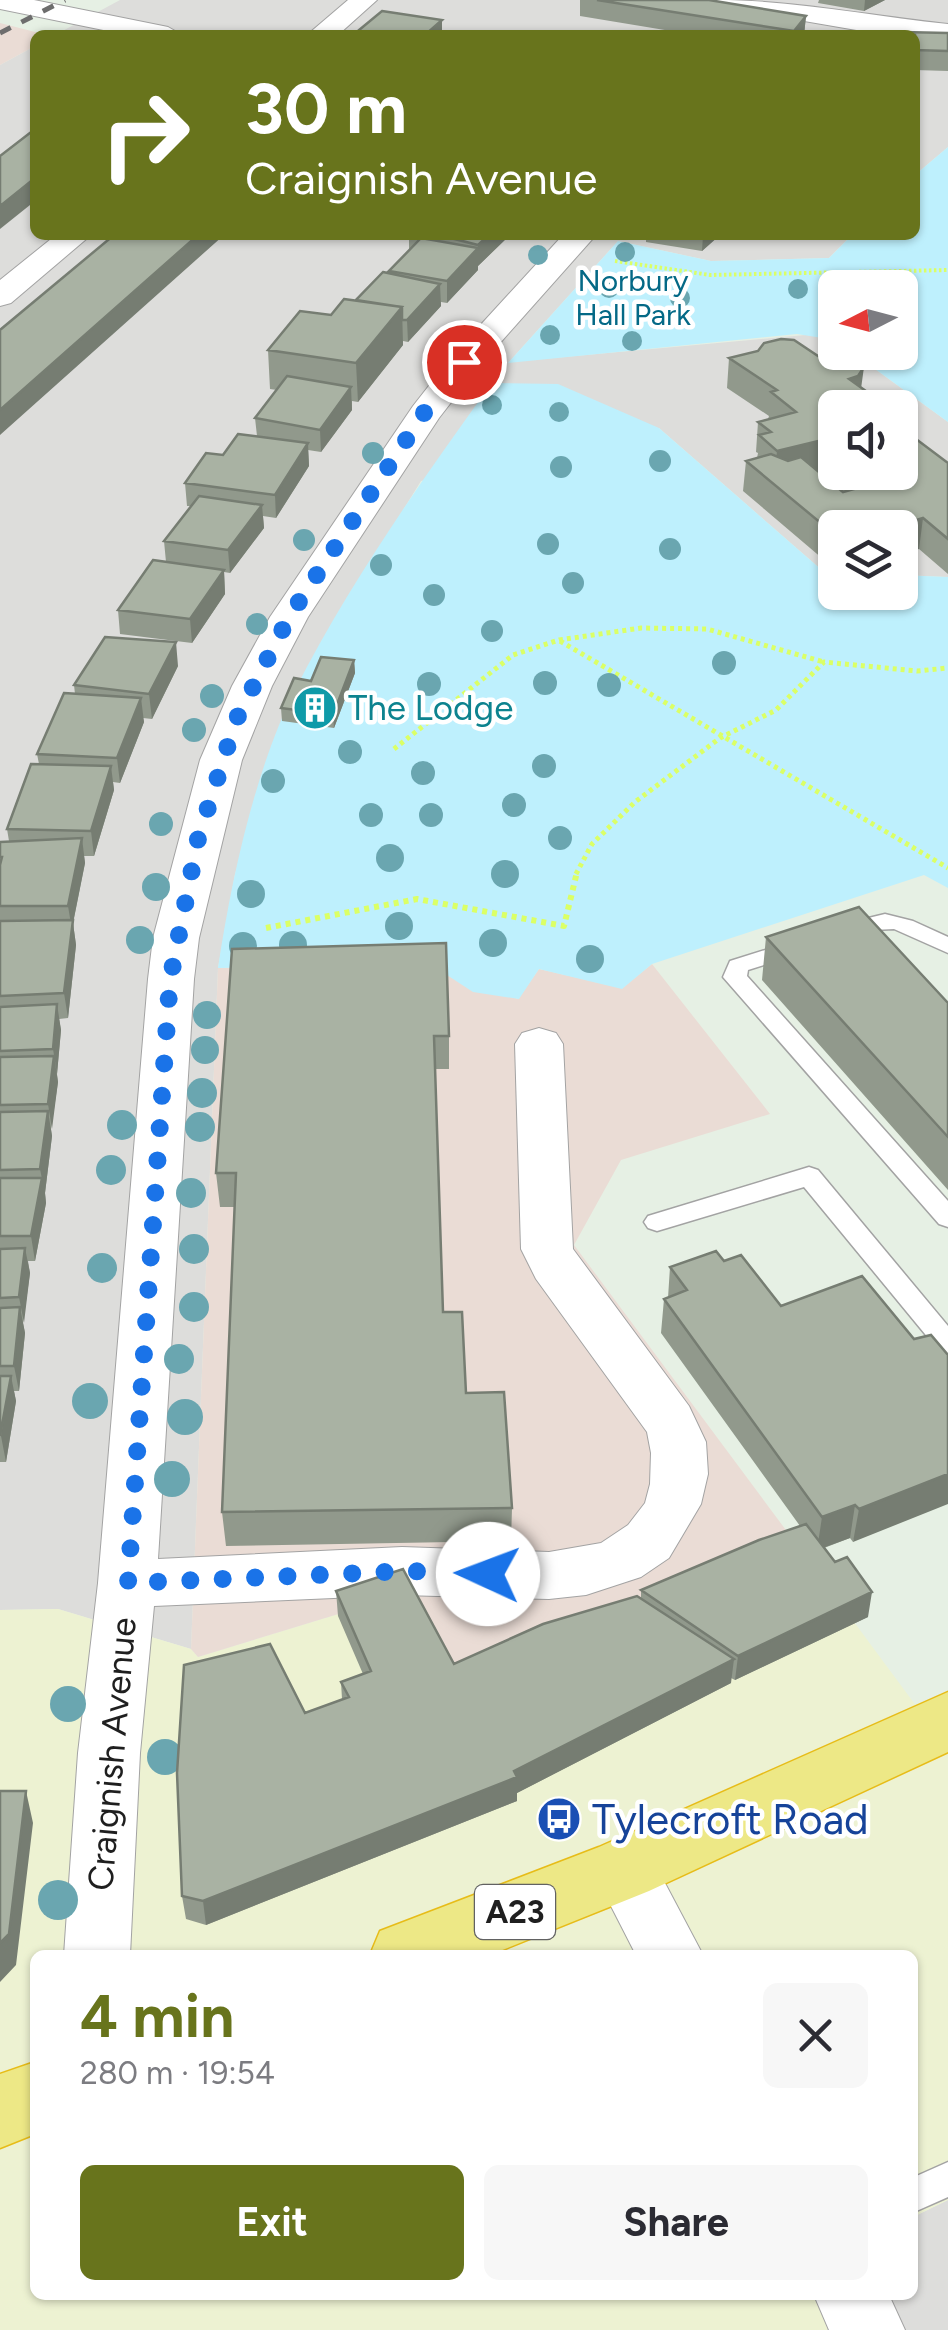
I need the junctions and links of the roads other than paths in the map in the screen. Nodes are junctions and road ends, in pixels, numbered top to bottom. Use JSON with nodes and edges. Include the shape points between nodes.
{"nodes":[{"id":1,"x":364,"y":0,"type":"edge"},
{"id":2,"x":729,"y":0,"type":"edge"},
{"id":3,"x":940,"y":0,"type":"edge"},
{"id":4,"x":0,"y":1,"type":"edge"},
{"id":5,"x":143,"y":30,"type":"edge"},
{"id":6,"x":327,"y":30,"type":"edge"},
{"id":7,"x":878,"y":30,"type":"edge"},
{"id":8,"x":885,"y":30,"type":"edge"},
{"id":9,"x":920,"y":32,"type":"edge"},
{"id":10,"x":948,"y":32,"type":"edge"},
{"id":11,"x":70,"y":240,"type":"edge"},
{"id":12,"x":590,"y":246,"type":"edge"},
{"id":13,"x":0,"y":296,"type":"edge"},
{"id":14,"x":948,"y":946,"type":"edge"},
{"id":15,"x":539,"y":1044,"type":"dead end"},
{"id":16,"x":948,"y":1218,"type":"edge"},
{"id":17,"x":656,"y":1222,"type":"dead end"},
{"id":18,"x":948,"y":1344,"type":"edge"},
{"id":19,"x":128,"y":1583,"type":"junction"},
{"id":20,"x":948,"y":1720,"type":"edge"},
{"id":21,"x":624,"y":1869,"type":"junction"},
{"id":22,"x":97,"y":1950,"type":"edge"},
{"id":23,"x":419,"y":1950,"type":"edge"},
{"id":24,"x":667,"y":1950,"type":"edge"},
{"id":25,"x":30,"y":2100,"type":"edge"},
{"id":26,"x":0,"y":2111,"type":"edge"},
{"id":27,"x":948,"y":2180,"type":"edge"},
{"id":28,"x":918,"y":2193,"type":"edge"},
{"id":29,"x":853,"y":2300,"type":"edge"},
{"id":30,"x":868,"y":2330,"type":"edge"}],
"edges":[{"from":1,"to":6,"type":"street"},
{"from":2,"to":7,"type":"street"},
{"from":3,"to":8,"type":"street"},
{"from":4,"to":5,"type":"street"},
{"from":9,"to":10,"type":"street"},
{"from":11,"to":13,"type":"street"},
{"from":12,"to":19,"type":"street","name":"Craignish Avenue","via":[[464,362],[424,413],[289,617],[221,760],[170,980]]},
{"from":14,"to":16,"type":"lane","via":[[881,918],[738,966],[735,977]]},
{"from":15,"to":19,"type":"street","via":[[547,1249],[675,1430],[678,1494],[666,1521],[614,1563],[582,1573],[408,1571]]},
{"from":17,"to":18,"type":"lane","via":[[809,1176]]},
{"from":19,"to":22,"type":"street","name":"Craignish Avenue"},
{"from":20,"to":21,"type":"highway","number":"A23"},
{"from":21,"to":23,"type":"highway","number":"A23"},
{"from":21,"to":24,"type":"street"},
{"from":25,"to":26,"type":"highway"},
{"from":27,"to":28,"type":"lane"},
{"from":29,"to":30,"type":"street"}]}
